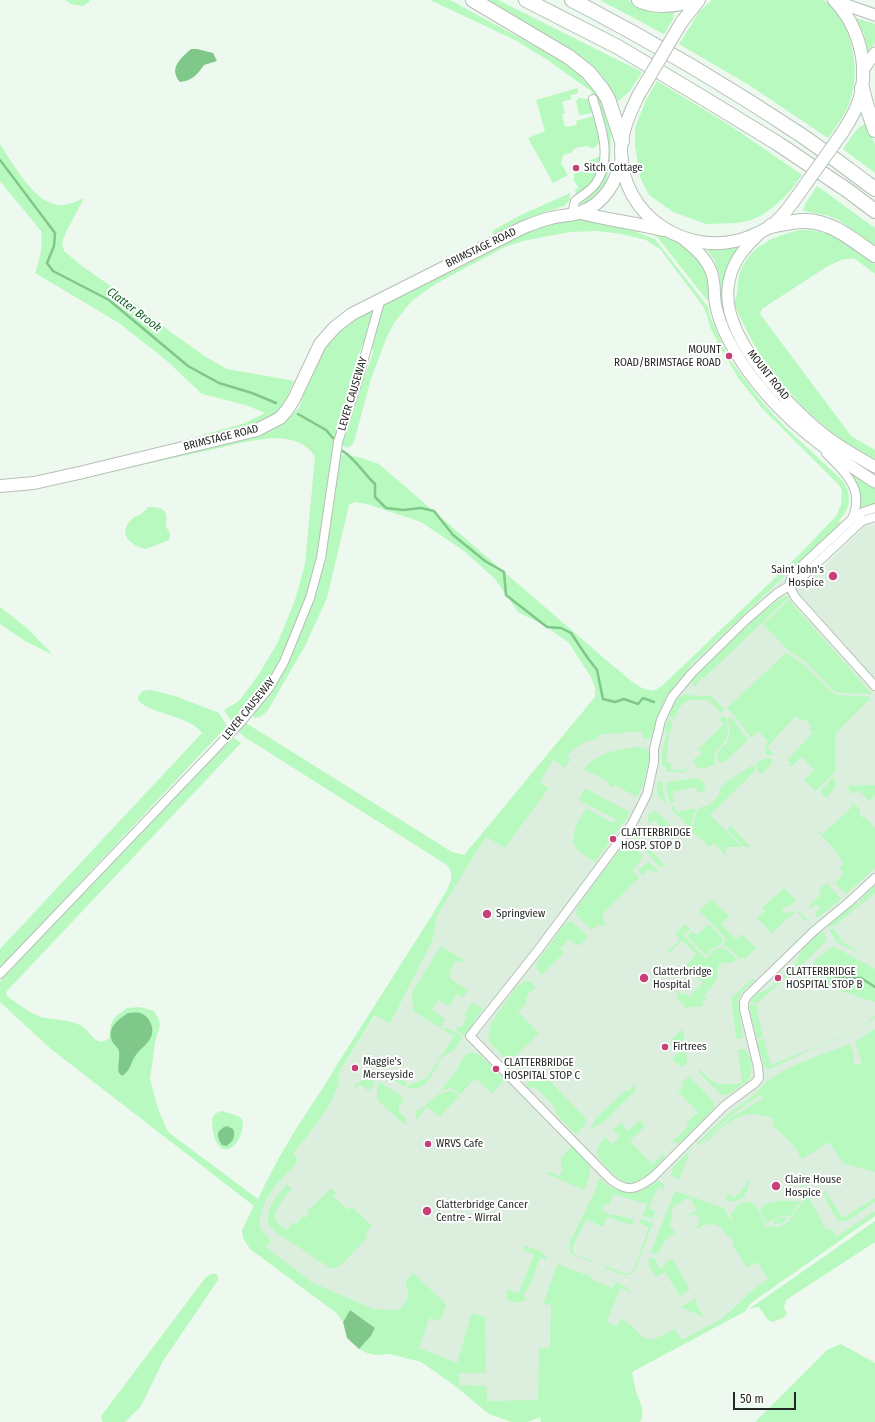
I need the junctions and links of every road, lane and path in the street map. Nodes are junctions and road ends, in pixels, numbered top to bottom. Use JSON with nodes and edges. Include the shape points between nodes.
{"nodes":[{"id":1,"x":473,"y":0,"type":"edge"},
{"id":2,"x":526,"y":0,"type":"edge"},
{"id":3,"x":572,"y":0,"type":"edge"},
{"id":4,"x":639,"y":0,"type":"edge"},
{"id":5,"x":694,"y":0,"type":"edge"},
{"id":6,"x":699,"y":0,"type":"edge"},
{"id":7,"x":834,"y":0,"type":"edge"},
{"id":8,"x":875,"y":16,"type":"edge"},
{"id":9,"x":875,"y":53,"type":"edge"},
{"id":10,"x":863,"y":70,"type":"junction"},
{"id":11,"x":862,"y":88,"type":"junction"},
{"id":12,"x":593,"y":100,"type":"dead end"},
{"id":13,"x":875,"y":130,"type":"edge"},
{"id":14,"x":622,"y":141,"type":"junction"},
{"id":15,"x":622,"y":158,"type":"junction"},
{"id":16,"x":875,"y":188,"type":"edge"},
{"id":17,"x":875,"y":211,"type":"edge"},
{"id":18,"x":576,"y":213,"type":"junction"},
{"id":19,"x":766,"y":229,"type":"junction"},
{"id":20,"x":668,"y":232,"type":"junction"},
{"id":21,"x":681,"y":237,"type":"junction"},
{"id":22,"x":875,"y":255,"type":"edge"},
{"id":23,"x":381,"y":298,"type":"junction"},
{"id":24,"x":815,"y":442,"type":"junction"},
{"id":25,"x":875,"y":467,"type":"edge"},
{"id":26,"x":875,"y":482,"type":"edge"},
{"id":27,"x":0,"y":486,"type":"edge"},
{"id":28,"x":875,"y":508,"type":"edge"},
{"id":29,"x":875,"y":517,"type":"edge"},
{"id":30,"x":852,"y":519,"type":"junction"},
{"id":31,"x":789,"y":585,"type":"junction"},
{"id":32,"x":875,"y":686,"type":"edge"},
{"id":33,"x":875,"y":878,"type":"edge"},
{"id":34,"x":0,"y":974,"type":"edge"}],
"edges":[{"from":1,"to":14,"type":"highway","via":[[568,57],[588,72],[608,99]]},
{"from":2,"to":17,"type":"highway","via":[[618,47],[700,96],[777,144]]},
{"from":3,"to":16,"type":"highway","via":[[724,86],[802,136]]},
{"from":4,"to":5,"type":"highway","via":[[660,5]]},
{"from":6,"to":14,"type":"main road","bridge":true,"via":[[681,23],[638,96]]},
{"from":7,"to":8,"type":"main road"},
{"from":7,"to":10,"type":"main road","via":[[855,30],[860,43]]},
{"from":9,"to":10,"type":"main road"},
{"from":10,"to":11,"type":"main road"},
{"from":11,"to":13,"type":"highway"},
{"from":11,"to":19,"type":"main road","bridge":true,"via":[[858,105],[842,133],[793,202],[781,217]]},
{"from":12,"to":18,"type":"street","via":[[603,137],[604,165],[596,183],[575,201]]},
{"from":14,"to":15,"type":"main road"},
{"from":15,"to":18,"type":"main road","name":"BRIMSTAGE ROAD","via":[[608,192],[595,205]]},
{"from":15,"to":20,"type":"main road","via":[[625,176],[636,201],[651,219]]},
{"from":18,"to":20,"type":"main road","name":"BRIMSTAGE ROAD"},
{"from":18,"to":23,"type":"main road","name":"BRIMSTAGE ROAD","via":[[522,228]]},
{"from":19,"to":21,"type":"main road","via":[[742,240],[718,243],[698,242]]},
{"from":19,"to":22,"type":"highway","via":[[796,221],[816,222],[835,229]]},
{"from":19,"to":25,"type":"main road","name":"MOUNT ROAD","via":[[745,248],[737,259],[730,278],[728,304],[735,326],[757,364],[785,399],[831,440]]},
{"from":20,"to":21,"type":"main road"},
{"from":21,"to":24,"type":"main road","name":"MOUNT ROAD","via":[[695,248],[711,271],[719,321],[743,365],[776,406]]},
{"from":23,"to":27,"type":"main road","name":"BRIMSTAGE ROAD","via":[[335,327],[320,344],[287,410],[280,418],[257,430],[78,473]]},
{"from":23,"to":34,"type":"street","name":"LEVER CAUSEWAY","via":[[338,442],[321,558],[310,598],[284,662],[269,688],[241,722]]},
{"from":24,"to":26,"type":"main road","name":"MOUNT ROAD"},
{"from":24,"to":30,"type":"street","name":"MOUNT ROAD","via":[[846,474],[854,487],[857,502]]},
{"from":28,"to":30,"type":"street"},
{"from":29,"to":31,"type":"street","via":[[862,521],[800,579]]},
{"from":30,"to":31,"type":"street","via":[[795,572]]},
{"from":31,"to":32,"type":"street","via":[[795,597]]},
{"from":31,"to":33,"type":"street","via":[[746,620],[692,672],[672,697],[661,720],[647,794],[632,824],[470,1036],[610,1179],[624,1188],[641,1186],[724,1106],[755,1084],[759,1078],[744,1009],[744,1002],[748,996]]}]}
